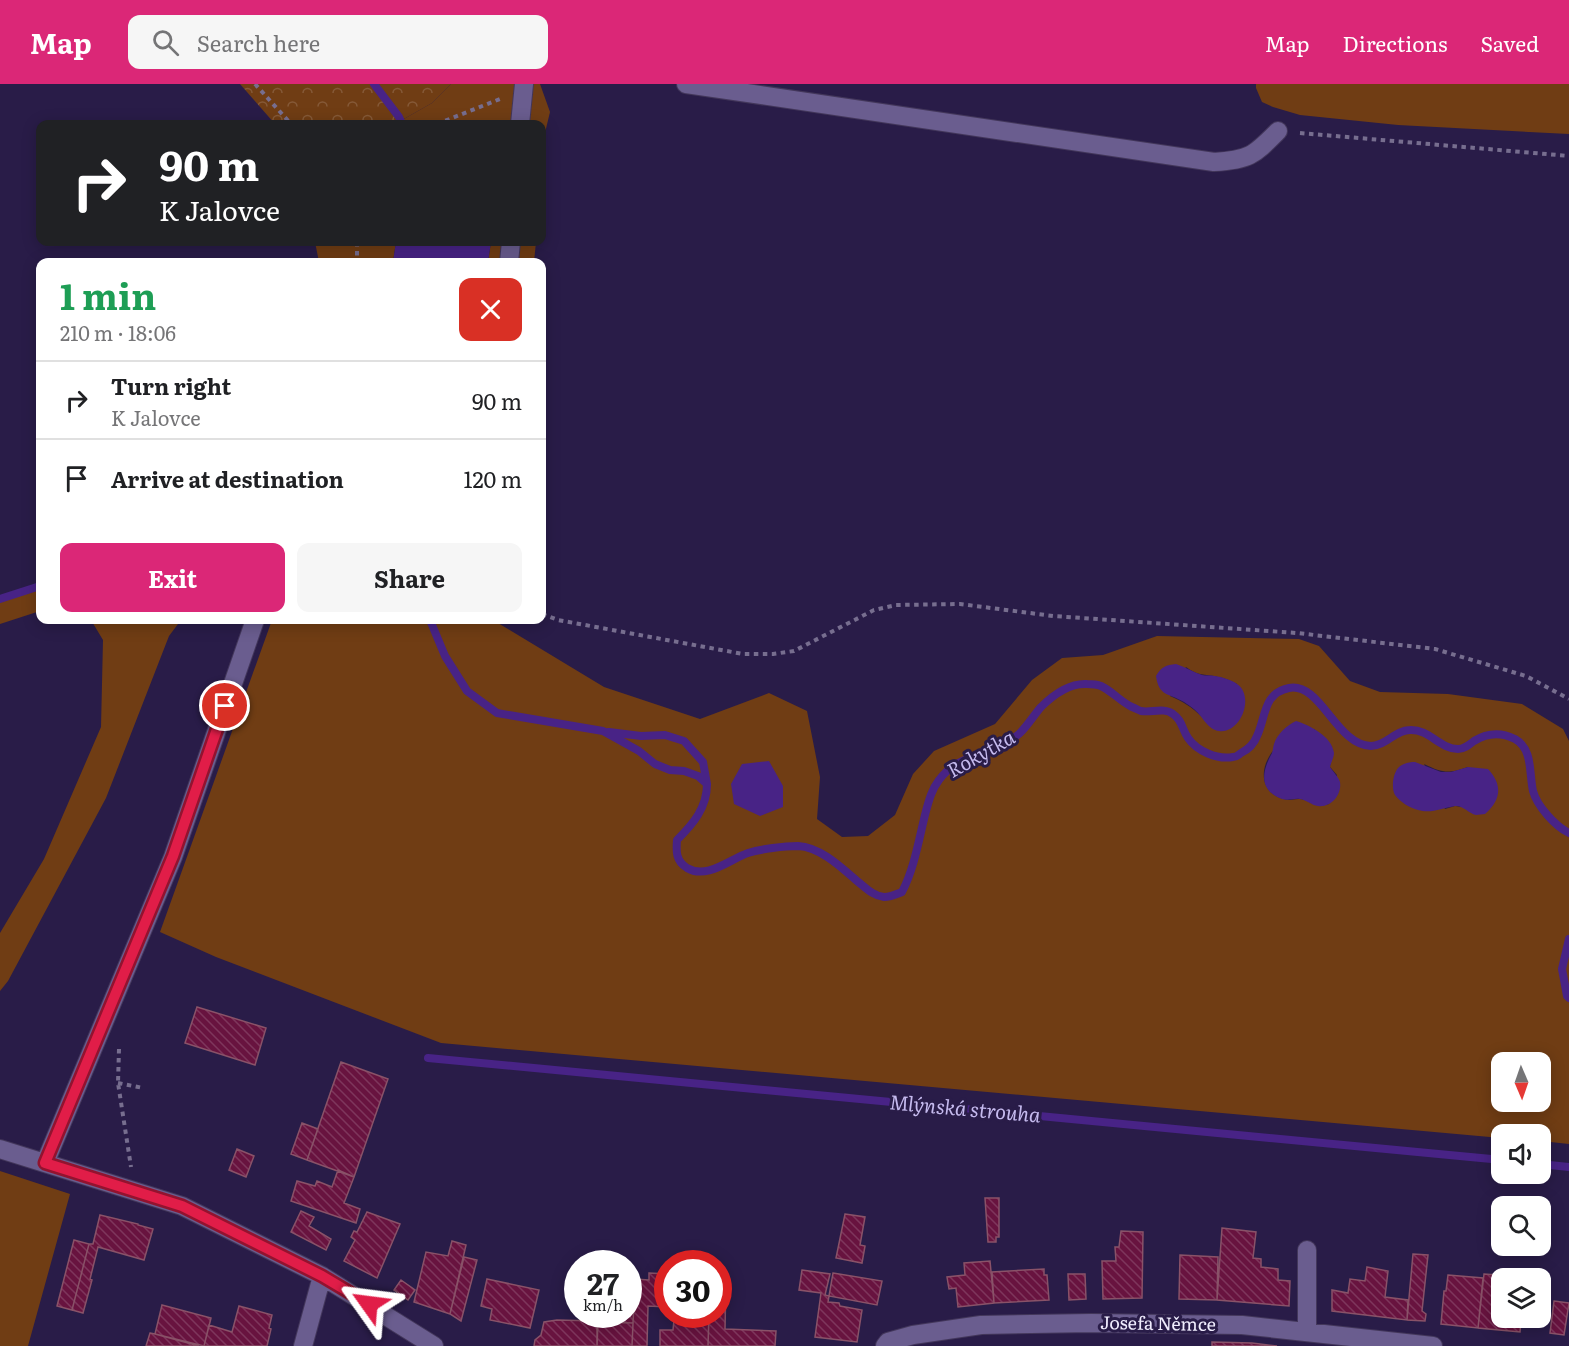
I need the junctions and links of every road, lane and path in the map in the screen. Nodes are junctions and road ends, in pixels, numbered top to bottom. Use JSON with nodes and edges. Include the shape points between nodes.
{"nodes":[{"id":1,"x":255,"y":84,"type":"edge"},
{"id":2,"x":686,"y":84,"type":"edge"},
{"id":3,"x":523,"y":87,"type":"edge"},
{"id":4,"x":287,"y":120,"type":"edge"},
{"id":5,"x":446,"y":120,"type":"edge"},
{"id":6,"x":520,"y":120,"type":"edge"},
{"id":7,"x":1278,"y":131,"type":"joint"},
{"id":8,"x":1569,"y":156,"type":"edge"},
{"id":9,"x":546,"y":616,"type":"edge"},
{"id":10,"x":254,"y":624,"type":"edge"},
{"id":11,"x":1569,"y":699,"type":"edge"},
{"id":12,"x":143,"y":1088,"type":"dead end"},
{"id":13,"x":0,"y":1149,"type":"edge"},
{"id":14,"x":45,"y":1163,"type":"junction"},
{"id":15,"x":135,"y":1191,"type":"junction"},
{"id":16,"x":1307,"y":1250,"type":"dead end"},
{"id":17,"x":322,"y":1276,"type":"junction"},
{"id":18,"x":1307,"y":1332,"type":"junction"},
{"id":19,"x":303,"y":1346,"type":"edge"},
{"id":20,"x":434,"y":1346,"type":"edge"},
{"id":21,"x":885,"y":1346,"type":"edge"},
{"id":22,"x":1433,"y":1346,"type":"edge"}],
"edges":[{"from":1,"to":4,"type":"path"},
{"from":2,"to":7,"type":"street","via":[[1215,162],[1255,154]]},
{"from":3,"to":5,"type":"path"},
{"from":3,"to":6,"type":"street"},
{"from":7,"to":8,"type":"path"},
{"from":9,"to":11,"type":"path","via":[[743,654],[772,654],[794,651],[874,610],[896,605],[960,604],[1053,616],[1297,633],[1435,649],[1526,676]]},
{"from":10,"to":14,"type":"street","via":[[173,856]]},
{"from":12,"to":15,"type":"path","via":[[118,1083]]},
{"from":13,"to":14,"type":"street"},
{"from":14,"to":15,"type":"street"},
{"from":15,"to":17,"type":"street","via":[[182,1206]]},
{"from":16,"to":18,"type":"street"},
{"from":17,"to":19,"type":"street"},
{"from":17,"to":20,"type":"street"},
{"from":18,"to":21,"type":"street","name":"Josefa Němce","via":[[1232,1325],[981,1325],[913,1335]]},
{"from":18,"to":22,"type":"street","name":"Josefa Němce"}]}
